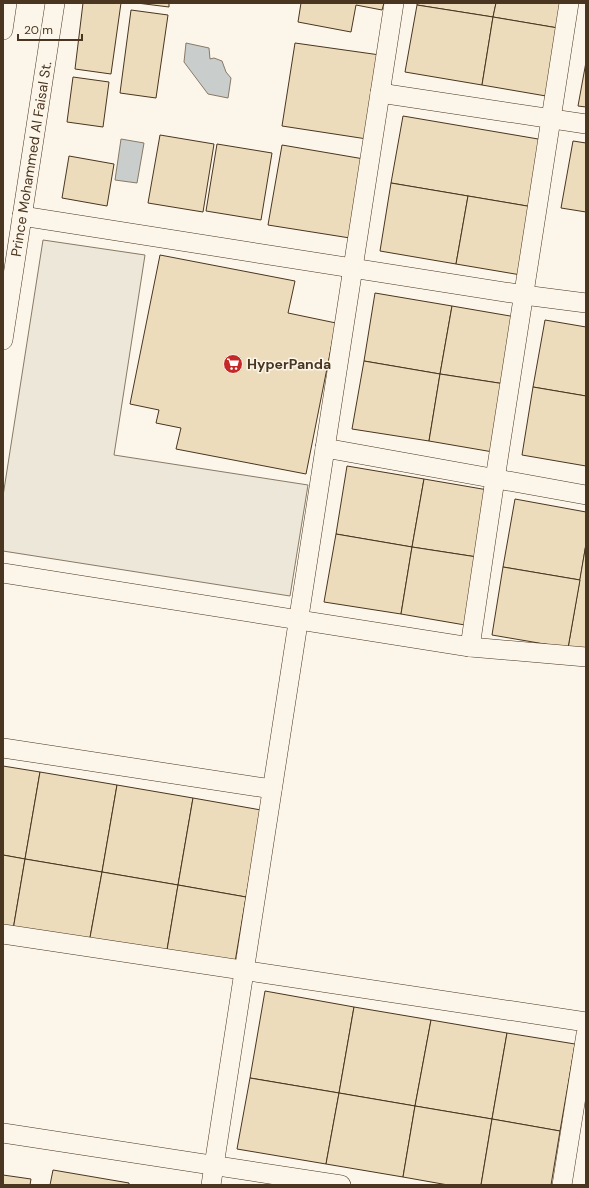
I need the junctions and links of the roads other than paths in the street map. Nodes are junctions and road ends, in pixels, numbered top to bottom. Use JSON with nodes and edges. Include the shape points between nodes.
{"nodes":[{"id":1,"x":7,"y":3,"type":"edge"},
{"id":2,"x":55,"y":3,"type":"edge"},
{"id":3,"x":394,"y":3,"type":"edge"},
{"id":4,"x":569,"y":3,"type":"edge"},
{"id":5,"x":3,"y":30,"type":"edge"},
{"id":6,"x":380,"y":93,"type":"junction"},
{"id":7,"x":551,"y":119,"type":"junction"},
{"id":8,"x":586,"y":124,"type":"edge"},
{"id":9,"x":22,"y":216,"type":"junction"},
{"id":10,"x":353,"y":268,"type":"junction"},
{"id":11,"x":524,"y":295,"type":"junction"},
{"id":12,"x":586,"y":303,"type":"edge"},
{"id":13,"x":3,"y":340,"type":"edge"},
{"id":14,"x":325,"y":448,"type":"junction"},
{"id":15,"x":495,"y":479,"type":"junction"},
{"id":16,"x":586,"y":495,"type":"edge"},
{"id":17,"x":3,"y":573,"type":"edge"},
{"id":18,"x":299,"y":620,"type":"junction"},
{"id":19,"x":470,"y":647,"type":"junction"},
{"id":20,"x":586,"y":657,"type":"edge"},
{"id":21,"x":3,"y":748,"type":"edge"},
{"id":22,"x":272,"y":789,"type":"junction"},
{"id":23,"x":3,"y":934,"type":"edge"},
{"id":24,"x":244,"y":970,"type":"junction"},
{"id":25,"x":586,"y":1022,"type":"edge"},
{"id":26,"x":586,"y":1034,"type":"edge"},
{"id":27,"x":3,"y":1133,"type":"edge"},
{"id":28,"x":214,"y":1165,"type":"junction"},
{"id":29,"x":211,"y":1185,"type":"edge"},
{"id":30,"x":341,"y":1185,"type":"edge"},
{"id":31,"x":562,"y":1185,"type":"edge"}],
"edges":[{"from":1,"to":5,"type":"street"},
{"from":2,"to":9,"type":"street","name":"Prince Mohammed Al Faisal St."},
{"from":3,"to":6,"type":"street"},
{"from":4,"to":7,"type":"street"},
{"from":6,"to":7,"type":"street"},
{"from":6,"to":10,"type":"street"},
{"from":7,"to":8,"type":"street"},
{"from":7,"to":11,"type":"street"},
{"from":9,"to":10,"type":"street"},
{"from":9,"to":13,"type":"street","name":"Prince Mohammed Al Faisal St."},
{"from":10,"to":11,"type":"street"},
{"from":10,"to":14,"type":"street"},
{"from":11,"to":12,"type":"street"},
{"from":11,"to":15,"type":"street"},
{"from":14,"to":15,"type":"street"},
{"from":14,"to":18,"type":"street"},
{"from":15,"to":16,"type":"street"},
{"from":15,"to":19,"type":"street"},
{"from":17,"to":18,"type":"street"},
{"from":18,"to":19,"type":"street"},
{"from":18,"to":22,"type":"street"},
{"from":19,"to":20,"type":"street"},
{"from":21,"to":22,"type":"street"},
{"from":22,"to":24,"type":"street"},
{"from":23,"to":24,"type":"street"},
{"from":24,"to":25,"type":"street"},
{"from":24,"to":28,"type":"street"},
{"from":26,"to":31,"type":"street"},
{"from":27,"to":28,"type":"street"},
{"from":28,"to":29,"type":"street"},
{"from":28,"to":30,"type":"street"}]}
